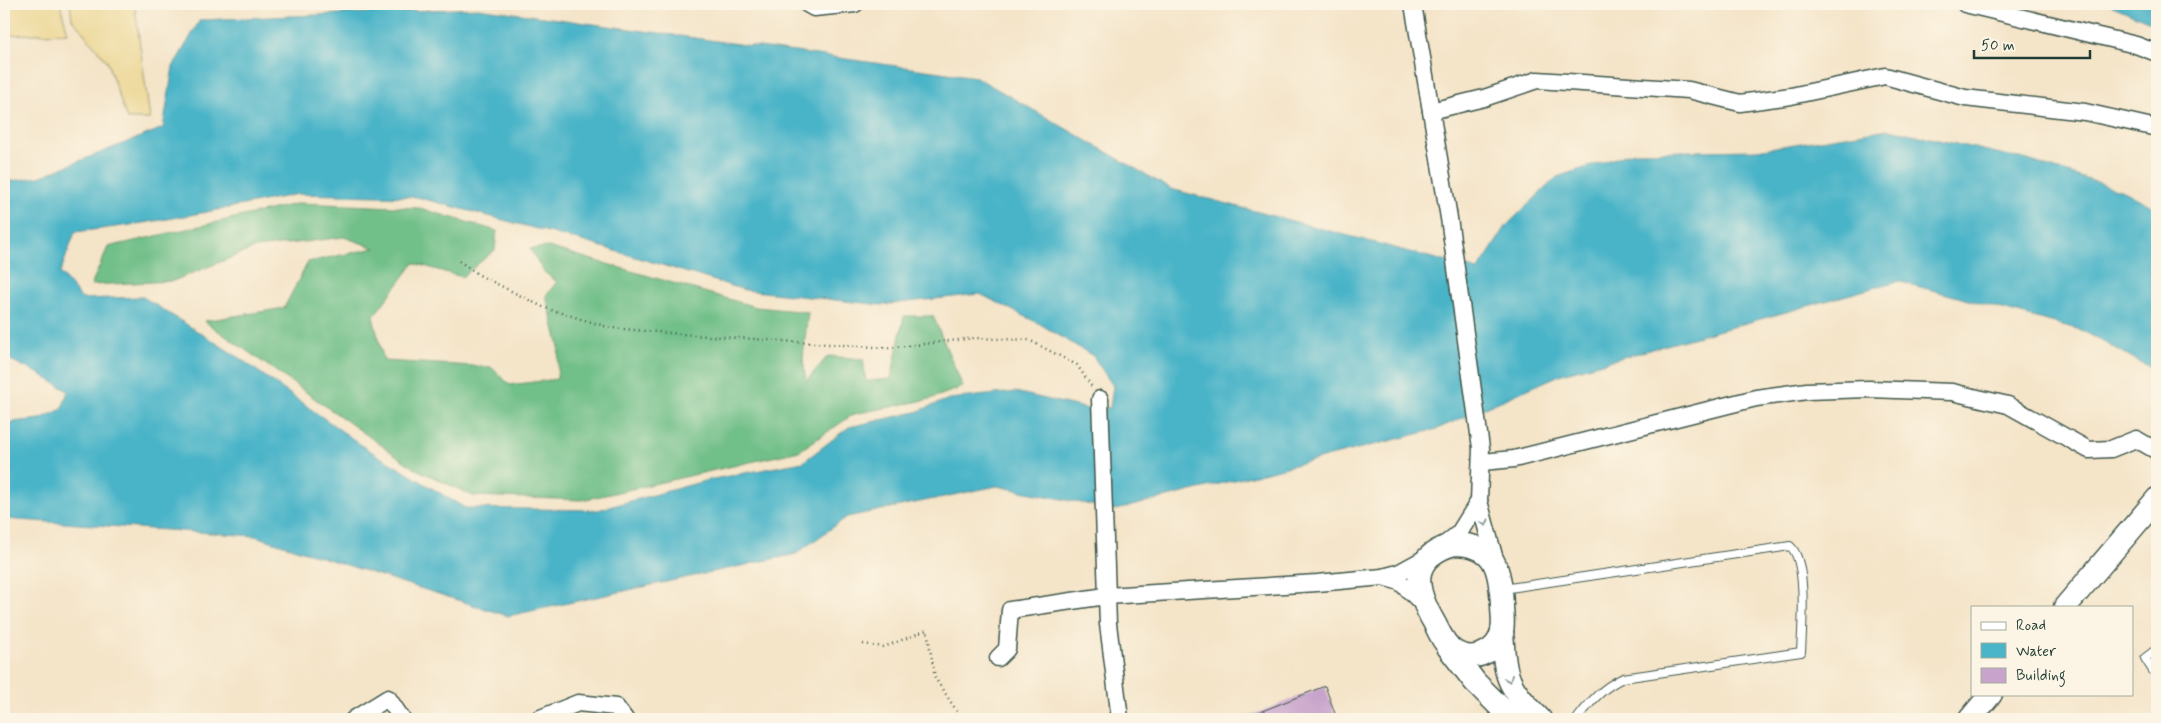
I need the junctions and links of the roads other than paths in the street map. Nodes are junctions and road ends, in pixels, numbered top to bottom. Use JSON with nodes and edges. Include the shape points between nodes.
{"nodes":[{"id":1,"x":807,"y":4,"type":"edge"},
{"id":2,"x":855,"y":4,"type":"edge"},
{"id":3,"x":1413,"y":4,"type":"edge"},
{"id":4,"x":1965,"y":4,"type":"edge"},
{"id":5,"x":2157,"y":53,"type":"edge"},
{"id":6,"x":1431,"y":111,"type":"junction"},
{"id":7,"x":2157,"y":128,"type":"edge"},
{"id":8,"x":1100,"y":399,"type":"road end"},
{"id":9,"x":2157,"y":450,"type":"edge"},
{"id":10,"x":1482,"y":455,"type":"junction"},
{"id":11,"x":2157,"y":499,"type":"edge"},
{"id":12,"x":1479,"y":501,"type":"junction"},
{"id":13,"x":1436,"y":551,"type":"junction"},
{"id":14,"x":1497,"y":566,"type":"junction"},
{"id":15,"x":1383,"y":577,"type":"junction"},
{"id":16,"x":1501,"y":590,"type":"junction"},
{"id":17,"x":1106,"y":596,"type":"junction"},
{"id":18,"x":1423,"y":604,"type":"junction"},
{"id":19,"x":2066,"y":606,"type":"edge"},
{"id":20,"x":1502,"y":631,"type":"junction"},
{"id":21,"x":1447,"y":645,"type":"junction"},
{"id":22,"x":2157,"y":649,"type":"edge"},
{"id":23,"x":998,"y":658,"type":"dead end"},
{"id":24,"x":2157,"y":677,"type":"edge"},
{"id":25,"x":1989,"y":696,"type":"edge"},
{"id":26,"x":354,"y":719,"type":"edge"},
{"id":27,"x":402,"y":719,"type":"edge"},
{"id":28,"x":538,"y":719,"type":"edge"},
{"id":29,"x":626,"y":719,"type":"edge"},
{"id":30,"x":1120,"y":719,"type":"edge"},
{"id":31,"x":1512,"y":719,"type":"edge"},
{"id":32,"x":1540,"y":719,"type":"edge"},
{"id":33,"x":1578,"y":719,"type":"edge"},
{"id":34,"x":1970,"y":719,"type":"edge"}],
"edges":[{"from":1,"to":2,"type":"street","via":[[814,8]]},
{"from":3,"to":6,"type":"street"},
{"from":4,"to":5,"type":"street","via":[[2136,45]]},
{"from":6,"to":7,"type":"street","via":[[1484,98],[1536,80],[1689,90],[1740,103],[1885,76],[1965,98],[2085,112]]},
{"from":6,"to":10,"type":"street"},
{"from":8,"to":17,"type":"street"},
{"from":9,"to":10,"type":"street","via":[[2136,439],[2111,449],[2089,450],[2008,405],[1952,392],[1869,389],[1807,391],[1756,398],[1514,459]]},
{"from":10,"to":12,"type":"street"},
{"from":11,"to":19,"type":"street"},
{"from":12,"to":13,"type":"street","via":[[1459,533]]},
{"from":12,"to":14,"type":"street","one_way":true},
{"from":13,"to":14,"type":"street","via":[[1454,544],[1466,544],[1489,555]]},
{"from":13,"to":15,"type":"street","via":[[1404,570]]},
{"from":13,"to":18,"type":"street","via":[[1423,566],[1419,578]]},
{"from":14,"to":16,"type":"street"},
{"from":15,"to":17,"type":"street"},
{"from":15,"to":18,"type":"street","via":[[1400,582]]},
{"from":16,"to":20,"type":"street"},
{"from":16,"to":33,"type":"lane","via":[[1793,548],[1799,562],[1803,606],[1801,652],[1623,678],[1597,694]]},
{"from":17,"to":23,"type":"street","via":[[1010,610],[1007,649]]},
{"from":17,"to":30,"type":"street"},
{"from":18,"to":21,"type":"street"},
{"from":20,"to":21,"type":"street","via":[[1499,641],[1483,655],[1463,656]]},
{"from":20,"to":32,"type":"street","one_way":true,"via":[[1504,669],[1510,684]]},
{"from":21,"to":31,"type":"street","via":[[1475,682]]},
{"from":22,"to":24,"type":"lane","via":[[2145,658]]},
{"from":25,"to":34,"type":"street"},
{"from":26,"to":27,"type":"street","via":[[388,698]]},
{"from":28,"to":29,"type":"street","via":[[578,703],[616,707]]}]}
